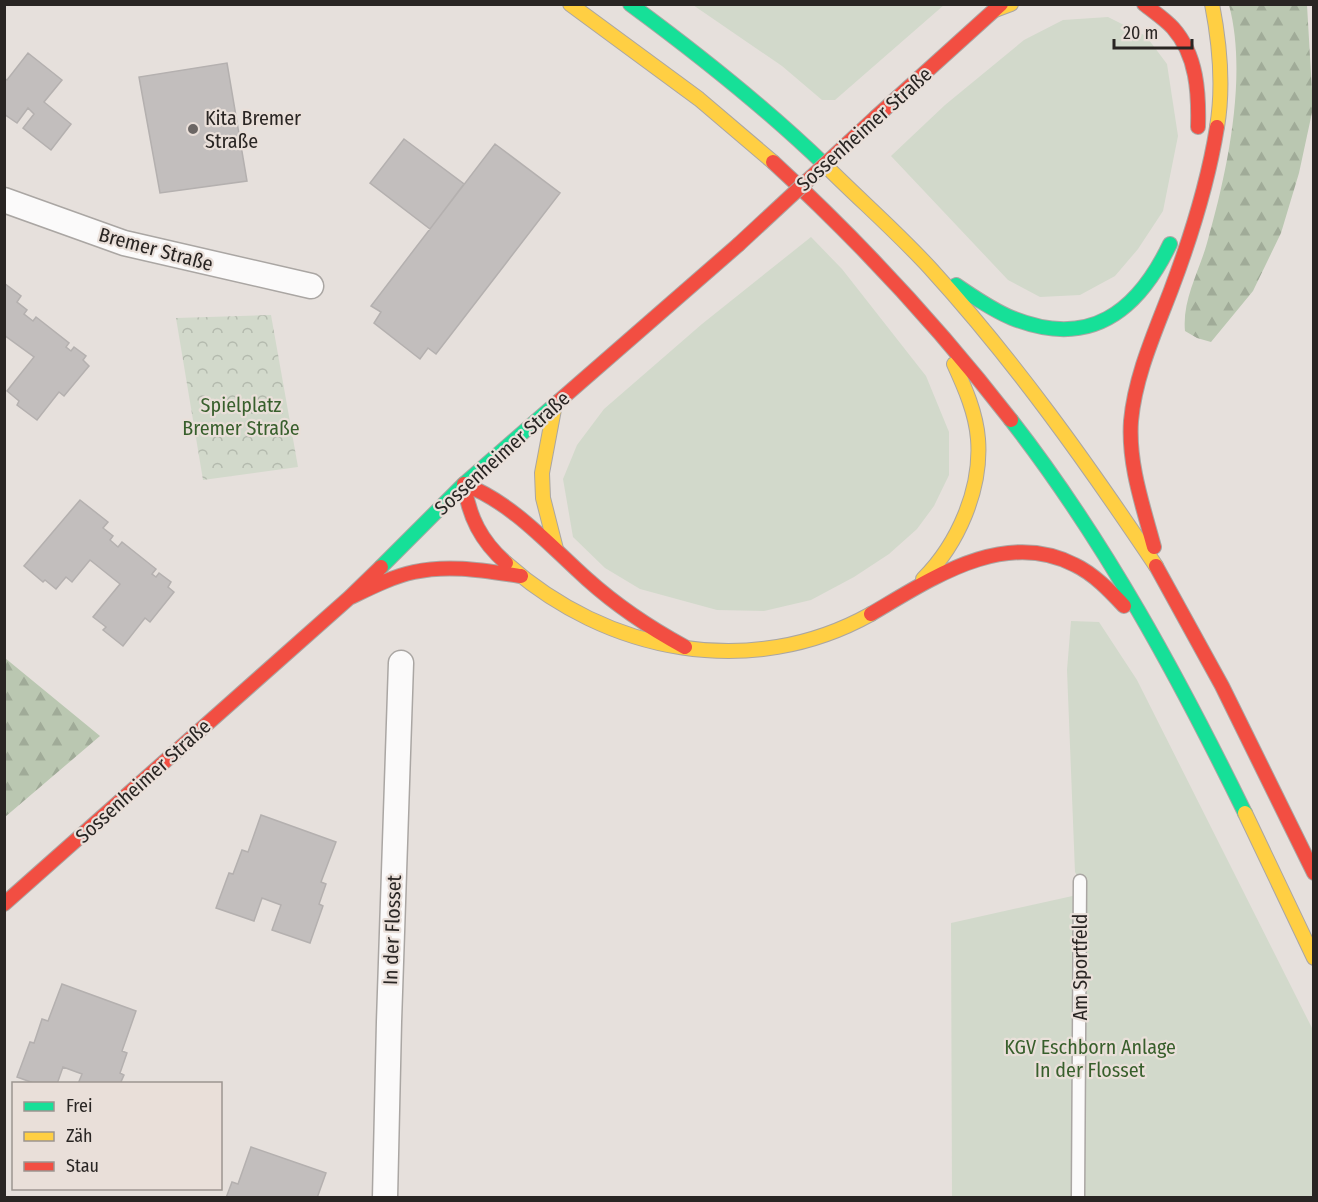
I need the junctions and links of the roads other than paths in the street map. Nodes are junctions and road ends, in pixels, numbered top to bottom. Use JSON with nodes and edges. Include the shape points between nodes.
{"nodes":[{"id":1,"x":570,"y":4,"type":"edge"},
{"id":2,"x":630,"y":4,"type":"edge"},
{"id":3,"x":1011,"y":4,"type":"edge"},
{"id":4,"x":1144,"y":4,"type":"edge"},
{"id":5,"x":1212,"y":4,"type":"edge"},
{"id":6,"x":998,"y":7,"type":"edge"},
{"id":7,"x":1196,"y":142,"type":"dead end"},
{"id":8,"x":4,"y":200,"type":"edge"},
{"id":9,"x":1174,"y":236,"type":"dead end"},
{"id":10,"x":928,"y":267,"type":"junction"},
{"id":11,"x":311,"y":286,"type":"dead end"},
{"id":12,"x":940,"y":332,"type":"junction"},
{"id":13,"x":555,"y":404,"type":"junction"},
{"id":14,"x":464,"y":484,"type":"junction"},
{"id":15,"x":556,"y":549,"type":"junction"},
{"id":16,"x":1160,"y":572,"type":"junction"},
{"id":17,"x":521,"y":576,"type":"junction"},
{"id":18,"x":917,"y":586,"type":"junction"},
{"id":19,"x":349,"y":598,"type":"junction"},
{"id":20,"x":1159,"y":645,"type":"junction"},
{"id":21,"x":685,"y":648,"type":"junction"},
{"id":22,"x":401,"y":663,"type":"dead end"},
{"id":23,"x":1314,"y":873,"type":"edge"},
{"id":24,"x":1080,"y":880,"type":"dead end"},
{"id":25,"x":4,"y":904,"type":"edge"},
{"id":26,"x":1314,"y":958,"type":"edge"},
{"id":27,"x":385,"y":1197,"type":"edge"},
{"id":28,"x":1078,"y":1197,"type":"edge"}],
"edges":[{"from":1,"to":12,"type":"main road","via":[[666,74],[767,157],[852,238]]},
{"from":2,"to":10,"type":"main road","via":[[790,131]]},
{"from":3,"to":6,"type":"main road"},
{"from":4,"to":7,"type":"main road","via":[[1179,36],[1192,62],[1198,88]]},
{"from":5,"to":16,"type":"main road","via":[[1220,56],[1217,132],[1203,192],[1136,391],[1131,423],[1136,482]]},
{"from":6,"to":13,"type":"main road","name":"Sossenheimer Straße","bridge":true,"via":[[738,245]]},
{"from":8,"to":11,"type":"street","name":"Bremer Straße","via":[[124,243]]},
{"from":9,"to":10,"type":"main road","via":[[1148,285],[1110,318],[1088,327],[1062,330],[1013,318]]},
{"from":10,"to":16,"type":"main road","via":[[1032,393]]},
{"from":12,"to":18,"type":"main road","via":[[972,409],[978,440],[977,463],[972,490],[954,535],[945,553]]},
{"from":12,"to":20,"type":"main road","via":[[1005,411],[1079,514]]},
{"from":13,"to":14,"type":"main road","name":"Sossenheimer Straße"},
{"from":13,"to":15,"type":"main road","via":[[542,473],[543,498]]},
{"from":14,"to":15,"type":"main road","via":[[499,502]]},
{"from":14,"to":17,"type":"main road","via":[[471,522],[488,545]]},
{"from":14,"to":19,"type":"main road","name":"Sossenheimer Straße"},
{"from":15,"to":21,"type":"main road","via":[[626,612]]},
{"from":16,"to":23,"type":"main road","via":[[1222,686]]},
{"from":17,"to":19,"type":"main road","via":[[424,569]]},
{"from":17,"to":21,"type":"main road","via":[[610,629]]},
{"from":18,"to":20,"type":"main road","via":[[964,563],[1026,553],[1049,555],[1074,564],[1099,580]]},
{"from":18,"to":21,"type":"main road","via":[[866,617],[809,640],[752,651]]},
{"from":19,"to":25,"type":"main road","name":"Sossenheimer Straße"},
{"from":20,"to":26,"type":"main road","via":[[1226,773]]},
{"from":22,"to":27,"type":"street","name":"In der Flosset"},
{"from":24,"to":28,"type":"lane","name":"Am Sportfeld"}]}
